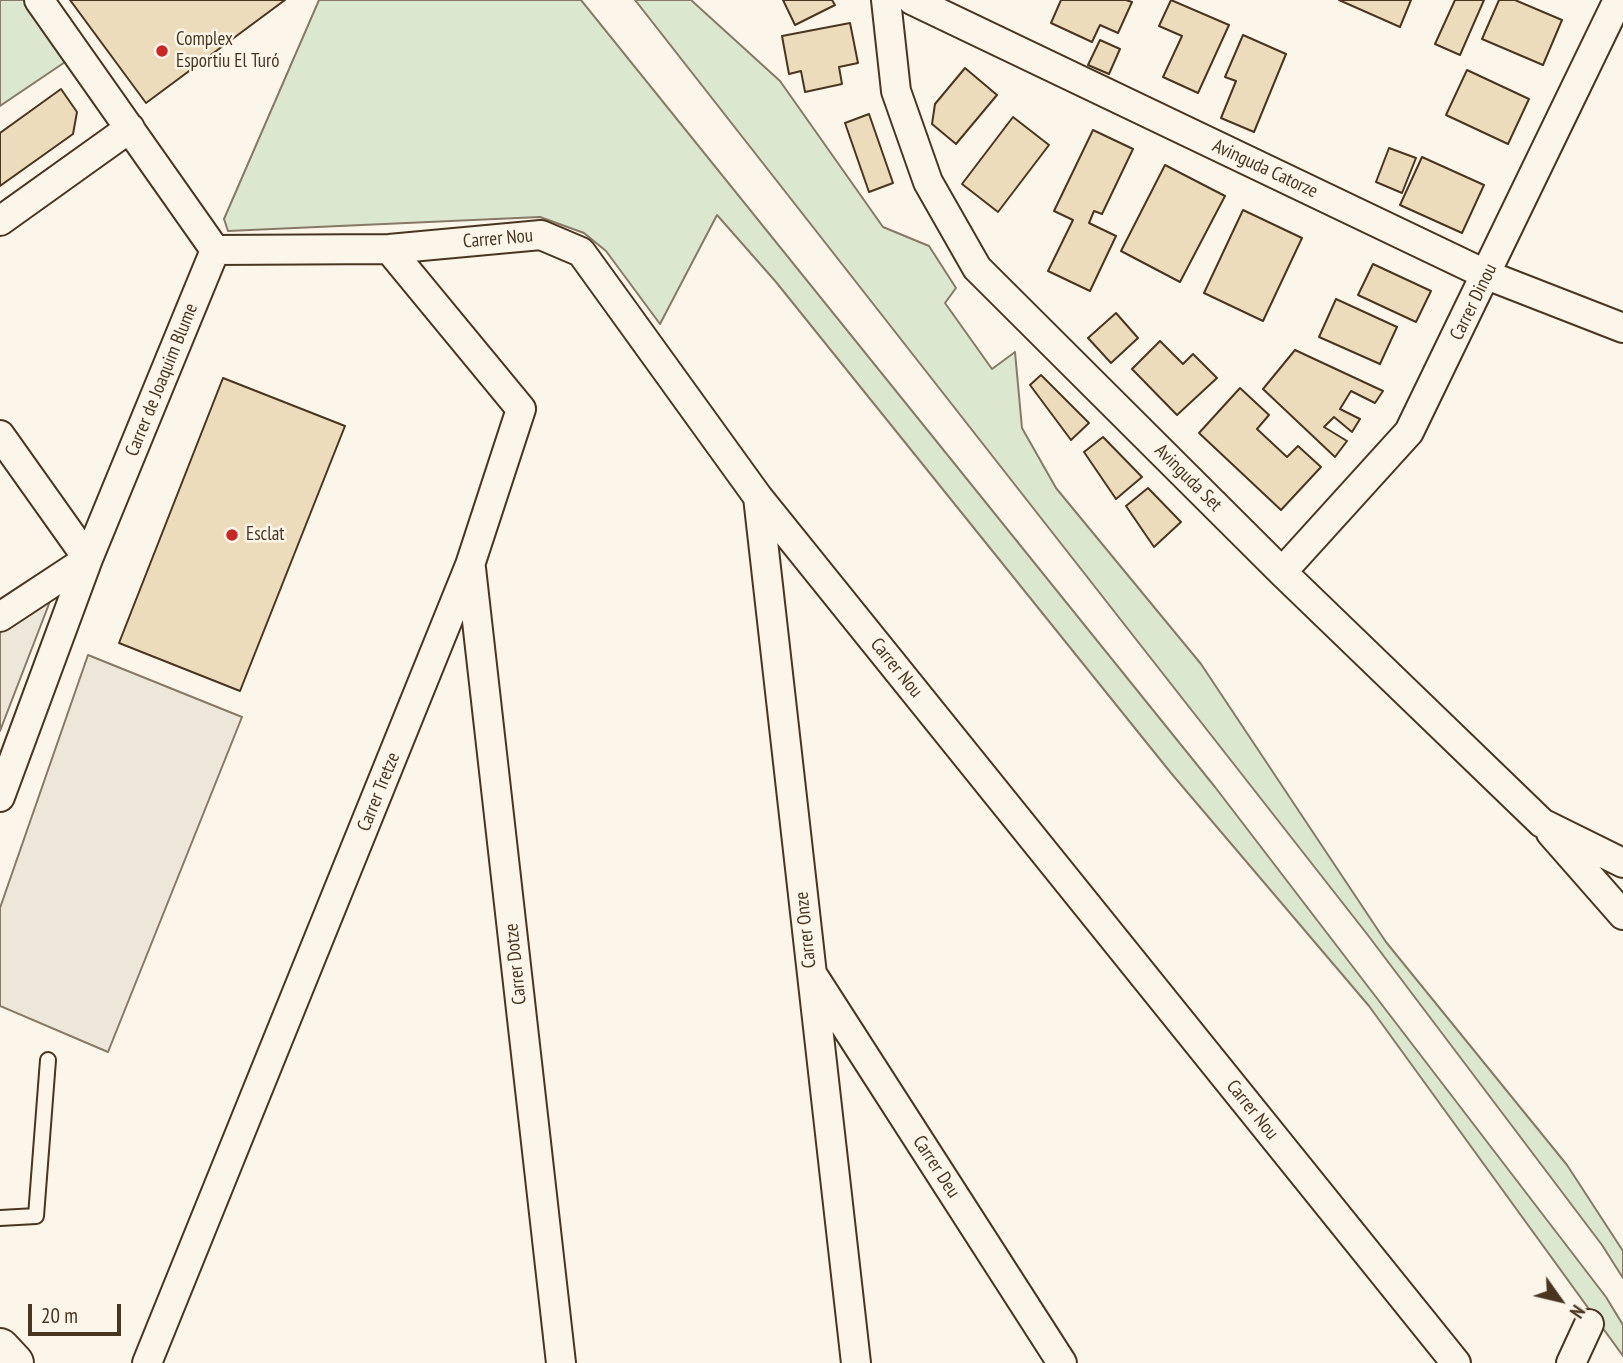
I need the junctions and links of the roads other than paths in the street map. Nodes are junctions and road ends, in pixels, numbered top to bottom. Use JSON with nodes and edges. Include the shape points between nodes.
{"nodes":[{"id":1,"x":39,"y":0,"type":"edge"},
{"id":2,"x":887,"y":0,"type":"edge"},
{"id":3,"x":912,"y":0,"type":"edge"},
{"id":4,"x":1613,"y":6,"type":"edge"},
{"id":5,"x":130,"y":128,"type":"junction"},
{"id":6,"x":0,"y":221,"type":"edge"},
{"id":7,"x":389,"y":249,"type":"junction"},
{"id":8,"x":215,"y":250,"type":"junction"},
{"id":9,"x":1487,"y":275,"type":"junction"},
{"id":10,"x":1623,"y":328,"type":"edge"},
{"id":11,"x":0,"y":435,"type":"edge"},
{"id":12,"x":758,"y":497,"type":"junction"},
{"id":13,"x":88,"y":559,"type":"junction"},
{"id":14,"x":470,"y":565,"type":"junction"},
{"id":15,"x":1282,"y":572,"type":"junction"},
{"id":16,"x":0,"y":617,"type":"edge"},
{"id":17,"x":0,"y":797,"type":"edge"},
{"id":18,"x":1542,"y":823,"type":"junction"},
{"id":19,"x":1623,"y":863,"type":"edge"},
{"id":20,"x":1623,"y":915,"type":"edge"},
{"id":21,"x":810,"y":971,"type":"junction"},
{"id":22,"x":48,"y":1060,"type":"dead end"},
{"id":23,"x":0,"y":1218,"type":"edge"},
{"id":24,"x":1589,"y":1324,"type":"dead end"},
{"id":25,"x":0,"y":1348,"type":"edge"},
{"id":26,"x":14,"y":1363,"type":"edge"},
{"id":27,"x":147,"y":1363,"type":"edge"},
{"id":28,"x":561,"y":1363,"type":"edge"},
{"id":29,"x":856,"y":1363,"type":"edge"},
{"id":30,"x":1062,"y":1363,"type":"edge"},
{"id":31,"x":1456,"y":1363,"type":"edge"},
{"id":32,"x":1571,"y":1363,"type":"edge"}],
"edges":[{"from":1,"to":5,"type":"street"},
{"from":2,"to":15,"type":"street","name":"Avinguda Set","via":[[896,92],[928,182],[977,268]]},
{"from":3,"to":9,"type":"street","name":"Avinguda Catorze"},
{"from":4,"to":9,"type":"street","name":"Carrer Dinou"},
{"from":5,"to":6,"type":"street"},
{"from":5,"to":8,"type":"street"},
{"from":7,"to":8,"type":"street","name":"Carrer Nou"},
{"from":7,"to":12,"type":"street","name":"Carrer Nou","via":[[541,235],[581,252]]},
{"from":7,"to":14,"type":"street","name":"Carrer Tretze","via":[[521,409]]},
{"from":8,"to":13,"type":"street","name":"Carrer de Joaquim Blume"},
{"from":9,"to":10,"type":"street","name":"Avinguda Catorze"},
{"from":9,"to":15,"type":"street","name":"Carrer Dinou","via":[[1409,432]]},
{"from":11,"to":13,"type":"street"},
{"from":12,"to":21,"type":"street","name":"Carrer Onze"},
{"from":12,"to":31,"type":"street","name":"Carrer Nou"},
{"from":13,"to":16,"type":"street"},
{"from":13,"to":17,"type":"street","name":"Carrer de Joaquim Blume"},
{"from":14,"to":27,"type":"street","name":"Carrer Tretze"},
{"from":14,"to":28,"type":"street","name":"Carrer Dotze"},
{"from":15,"to":18,"type":"street","name":"Avinguda Set"},
{"from":18,"to":19,"type":"street","name":"Avinguda Set"},
{"from":18,"to":20,"type":"street"},
{"from":21,"to":29,"type":"street","name":"Carrer Onze"},
{"from":21,"to":30,"type":"street","name":"Carrer Deu"},
{"from":22,"to":23,"type":"lane","via":[[36,1216]]},
{"from":24,"to":32,"type":"street"},
{"from":25,"to":26,"type":"main road"}]}
